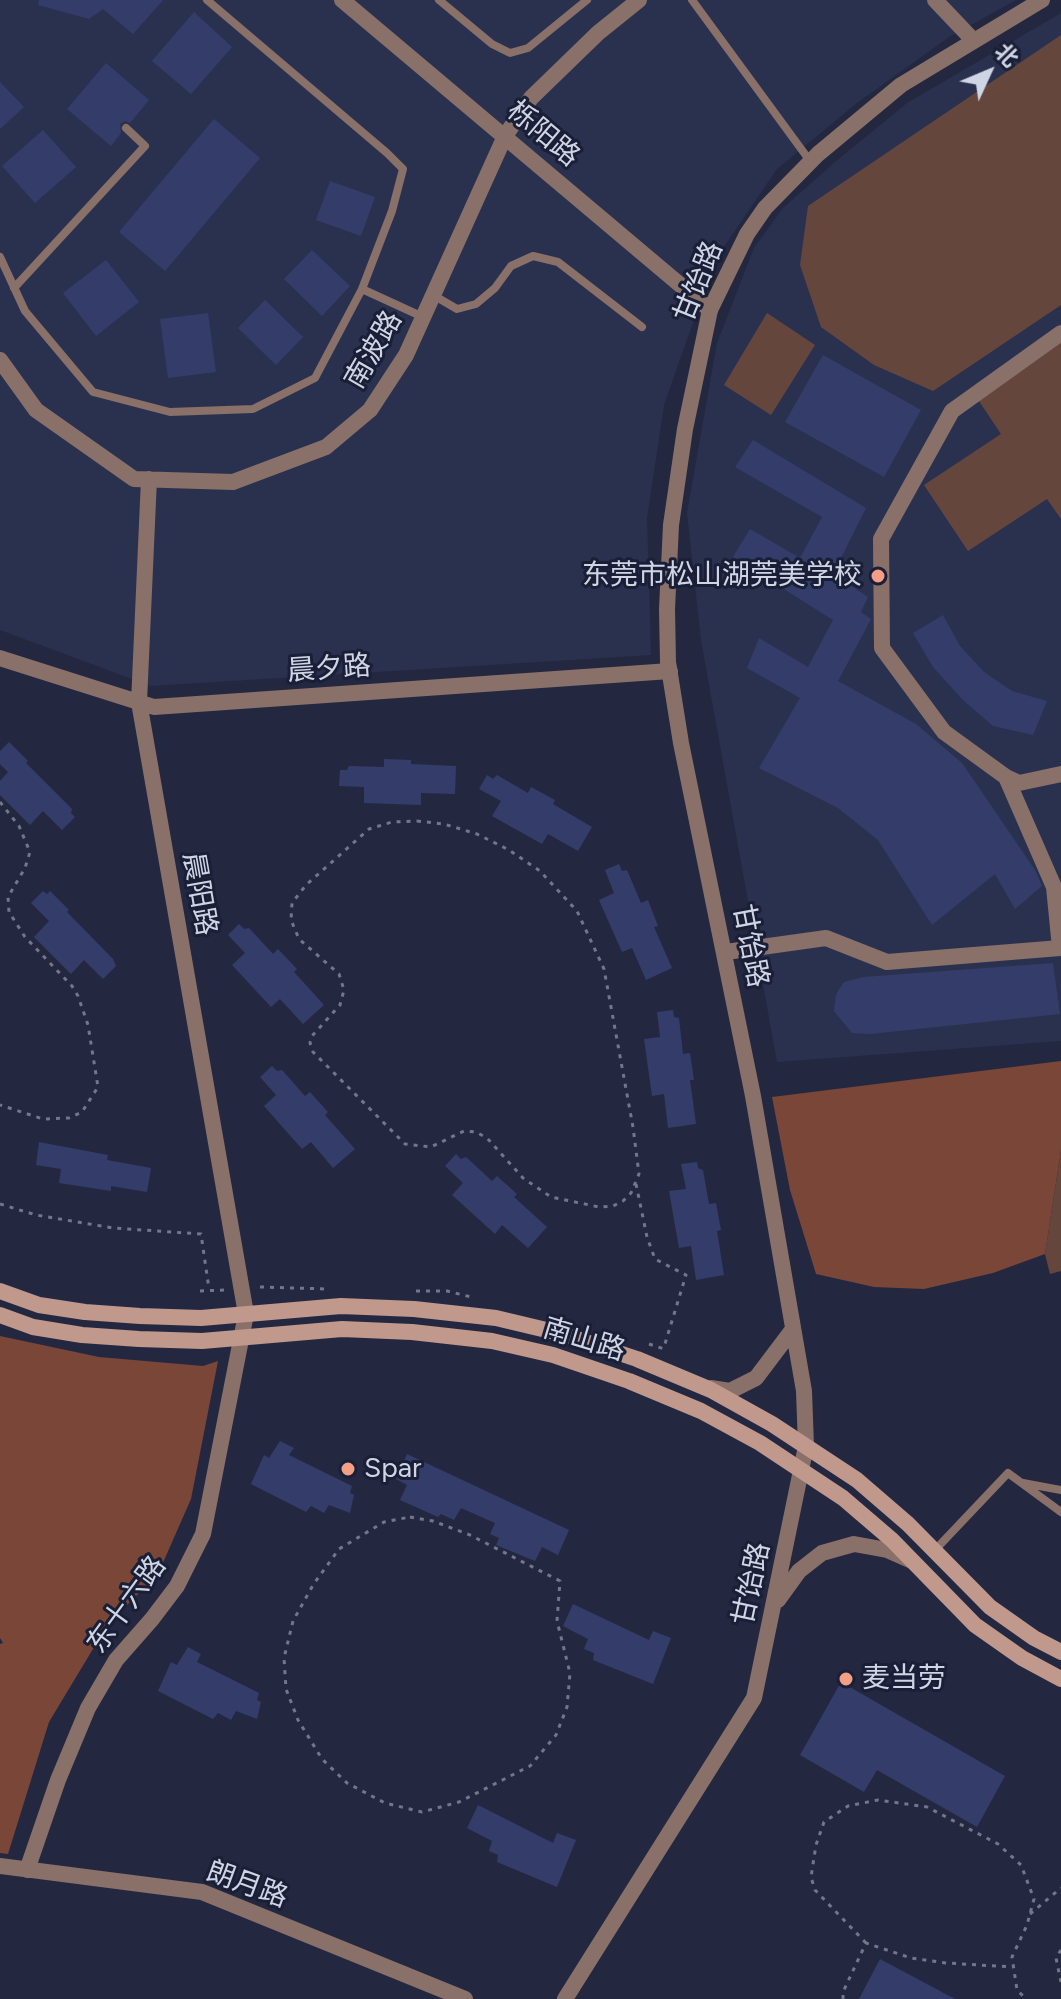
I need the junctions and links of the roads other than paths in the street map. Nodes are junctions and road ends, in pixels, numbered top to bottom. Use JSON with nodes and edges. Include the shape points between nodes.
{"nodes":[{"id":1,"x":207,"y":0,"type":"edge"},
{"id":2,"x":342,"y":0,"type":"edge"},
{"id":3,"x":439,"y":0,"type":"edge"},
{"id":4,"x":587,"y":0,"type":"edge"},
{"id":5,"x":639,"y":0,"type":"edge"},
{"id":6,"x":692,"y":0,"type":"edge"},
{"id":7,"x":935,"y":0,"type":"edge"},
{"id":8,"x":1042,"y":0,"type":"edge"},
{"id":9,"x":973,"y":40,"type":"junction"},
{"id":10,"x":126,"y":128,"type":"dead end"},
{"id":11,"x":505,"y":136,"type":"junction"},
{"id":12,"x":810,"y":161,"type":"junction"},
{"id":13,"x":0,"y":257,"type":"edge"},
{"id":14,"x":14,"y":288,"type":"junction"},
{"id":15,"x":362,"y":289,"type":"junction"},
{"id":16,"x":433,"y":295,"type":"junction"},
{"id":17,"x":710,"y":310,"type":"junction"},
{"id":18,"x":423,"y":317,"type":"junction"},
{"id":19,"x":642,"y":327,"type":"dead end"},
{"id":20,"x":1061,"y":333,"type":"edge"},
{"id":21,"x":0,"y":360,"type":"edge"},
{"id":22,"x":149,"y":479,"type":"junction"},
{"id":23,"x":0,"y":658,"type":"edge"},
{"id":24,"x":670,"y":671,"type":"junction"},
{"id":25,"x":139,"y":702,"type":"junction"},
{"id":26,"x":1061,"y":774,"type":"edge"},
{"id":27,"x":1006,"y":777,"type":"junction"},
{"id":28,"x":726,"y":952,"type":"junction"},
{"id":29,"x":0,"y":1291,"type":"edge"},
{"id":30,"x":246,"y":1314,"type":"junction"},
{"id":31,"x":0,"y":1315,"type":"edge"},
{"id":32,"x":793,"y":1329,"type":"junction"},
{"id":33,"x":240,"y":1337,"type":"junction"},
{"id":34,"x":700,"y":1386,"type":"junction"},
{"id":35,"x":806,"y":1446,"type":"junction"},
{"id":36,"x":803,"y":1471,"type":"junction"},
{"id":37,"x":1022,"y":1483,"type":"junction"},
{"id":38,"x":1061,"y":1490,"type":"edge"},
{"id":39,"x":1061,"y":1512,"type":"edge"},
{"id":40,"x":934,"y":1551,"type":"junction"},
{"id":41,"x":912,"y":1561,"type":"junction"},
{"id":42,"x":774,"y":1604,"type":"junction"},
{"id":43,"x":1061,"y":1652,"type":"edge"},
{"id":44,"x":1061,"y":1679,"type":"edge"},
{"id":45,"x":0,"y":1866,"type":"edge"},
{"id":46,"x":27,"y":1870,"type":"junction"},
{"id":47,"x":465,"y":1999,"type":"edge"},
{"id":48,"x":565,"y":1999,"type":"edge"}],
"edges":[{"from":1,"to":15,"type":"lane","via":[[403,169]]},
{"from":2,"to":11,"type":"street","name":"栎阳路"},
{"from":3,"to":4,"type":"lane","via":[[510,53],[528,48]]},
{"from":5,"to":11,"type":"street","name":"南波路","via":[[531,98]]},
{"from":6,"to":12,"type":"lane"},
{"from":7,"to":9,"type":"street"},
{"from":8,"to":9,"type":"street","name":"甘饴路"},
{"from":9,"to":12,"type":"street","name":"甘饴路","via":[[901,85]]},
{"from":10,"to":14,"type":"lane","via":[[145,146]]},
{"from":11,"to":16,"type":"street","name":"南波路"},
{"from":11,"to":17,"type":"street","name":"栎阳路"},
{"from":12,"to":17,"type":"street","name":"甘饴路","via":[[747,234]]},
{"from":13,"to":14,"type":"lane"},
{"from":14,"to":15,"type":"lane","via":[[25,311],[93,392],[170,412],[253,409],[315,378]]},
{"from":15,"to":18,"type":"lane"},
{"from":16,"to":18,"type":"street","name":"南波路"},
{"from":16,"to":19,"type":"lane","via":[[457,309],[476,304],[511,266],[533,256],[558,262]]},
{"from":17,"to":24,"type":"street","name":"甘饴路","via":[[671,525]]},
{"from":18,"to":22,"type":"street","name":"南波路","via":[[406,355],[370,410],[326,447],[233,482]]},
{"from":20,"to":27,"type":"street","via":[[952,411],[881,539],[882,648],[944,732]]},
{"from":21,"to":22,"type":"street","name":"南波路","via":[[36,410],[134,479]]},
{"from":22,"to":25,"type":"street","name":"晨阳路"},
{"from":23,"to":25,"type":"street","name":"晨夕路"},
{"from":24,"to":25,"type":"street","name":"晨夕路","via":[[154,707]]},
{"from":24,"to":28,"type":"street","name":"甘饴路"},
{"from":25,"to":30,"type":"street","name":"晨阳路"},
{"from":26,"to":27,"type":"street","via":[[1019,783]]},
{"from":27,"to":28,"type":"street","via":[[1054,887],[1060,948],[887,962],[826,938]]},
{"from":28,"to":32,"type":"street","name":"甘饴路"},
{"from":29,"to":30,"type":"main road","name":"南山路","via":[[39,1305],[85,1312],[201,1318]]},
{"from":30,"to":33,"type":"street","name":"东十六路"},
{"from":30,"to":34,"type":"main road","name":"南山路","via":[[341,1306],[496,1318],[559,1333]]},
{"from":31,"to":33,"type":"main road","name":"南山路","via":[[82,1335],[202,1341]]},
{"from":32,"to":34,"type":"street","via":[[756,1378],[730,1391]]},
{"from":32,"to":35,"type":"street","name":"甘饴路","via":[[804,1391]]},
{"from":33,"to":36,"type":"main road","name":"南山路","via":[[342,1329],[412,1332],[553,1355],[701,1411]]},
{"from":33,"to":46,"type":"street","name":"东十六路","via":[[203,1534],[177,1586],[116,1660],[88,1708]]},
{"from":34,"to":35,"type":"main road","name":"南山路"},
{"from":35,"to":36,"type":"street","name":"甘饴路"},
{"from":35,"to":40,"type":"main road","name":"南山路","via":[[857,1480]]},
{"from":36,"to":41,"type":"main road","name":"南山路","via":[[843,1498]]},
{"from":36,"to":42,"type":"street","name":"甘饴路"},
{"from":37,"to":38,"type":"lane"},
{"from":37,"to":39,"type":"lane"},
{"from":37,"to":40,"type":"lane","via":[[1008,1473]]},
{"from":40,"to":43,"type":"main road","name":"南山路","via":[[990,1607]]},
{"from":41,"to":42,"type":"street","via":[[854,1544],[822,1553],[799,1571]]},
{"from":41,"to":44,"type":"main road","name":"南山路","via":[[975,1625]]},
{"from":42,"to":48,"type":"street","name":"甘饴路","via":[[754,1698]]},
{"from":45,"to":46,"type":"street","name":"朗月路"},
{"from":46,"to":47,"type":"street","name":"朗月路","via":[[202,1892]]}]}
